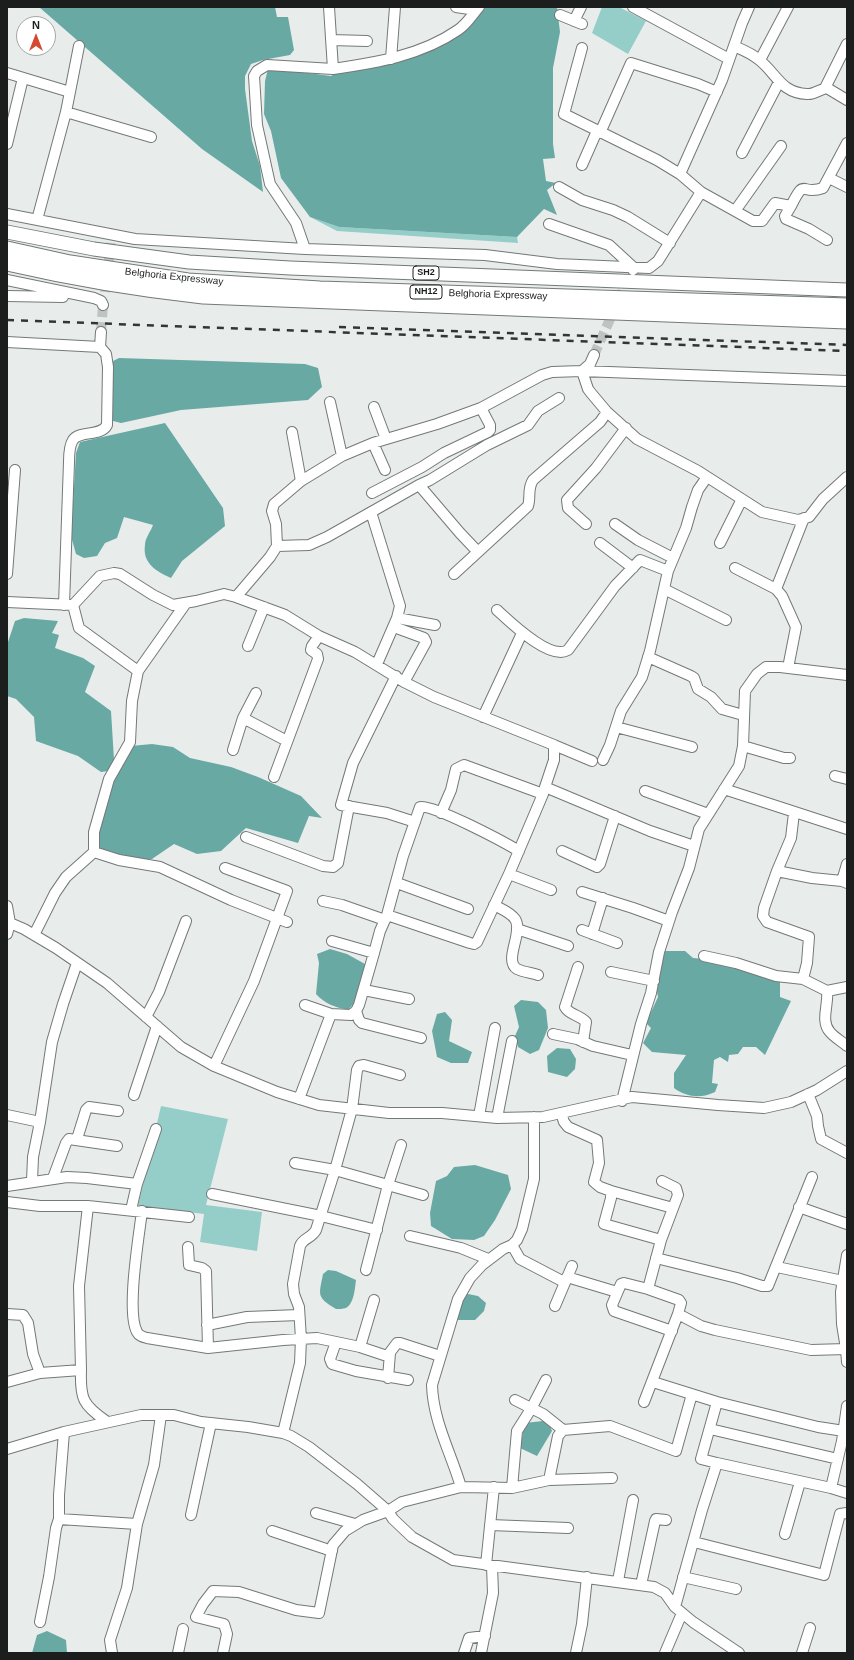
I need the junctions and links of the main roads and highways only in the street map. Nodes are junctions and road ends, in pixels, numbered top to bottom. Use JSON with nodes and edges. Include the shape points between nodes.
{"nodes":[{"id":1,"x":7,"y":232,"type":"edge"},
{"id":2,"x":7,"y":250,"type":"edge"},
{"id":3,"x":7,"y":263,"type":"edge"},
{"id":4,"x":847,"y":290,"type":"edge"},
{"id":5,"x":847,"y":306,"type":"edge"},
{"id":6,"x":847,"y":321,"type":"edge"}],
"edges":[{"from":1,"to":4,"type":"main road","number":"SH2","via":[[94,249],[189,262]]},
{"from":2,"to":5,"type":"highway","name":"Belghoria Expressway","number":"NH12","via":[[70,263],[188,281],[320,289]]},
{"from":3,"to":6,"type":"highway","name":"Belghoria Expressway","number":"NH12","via":[[95,282],[203,296]]}]}
